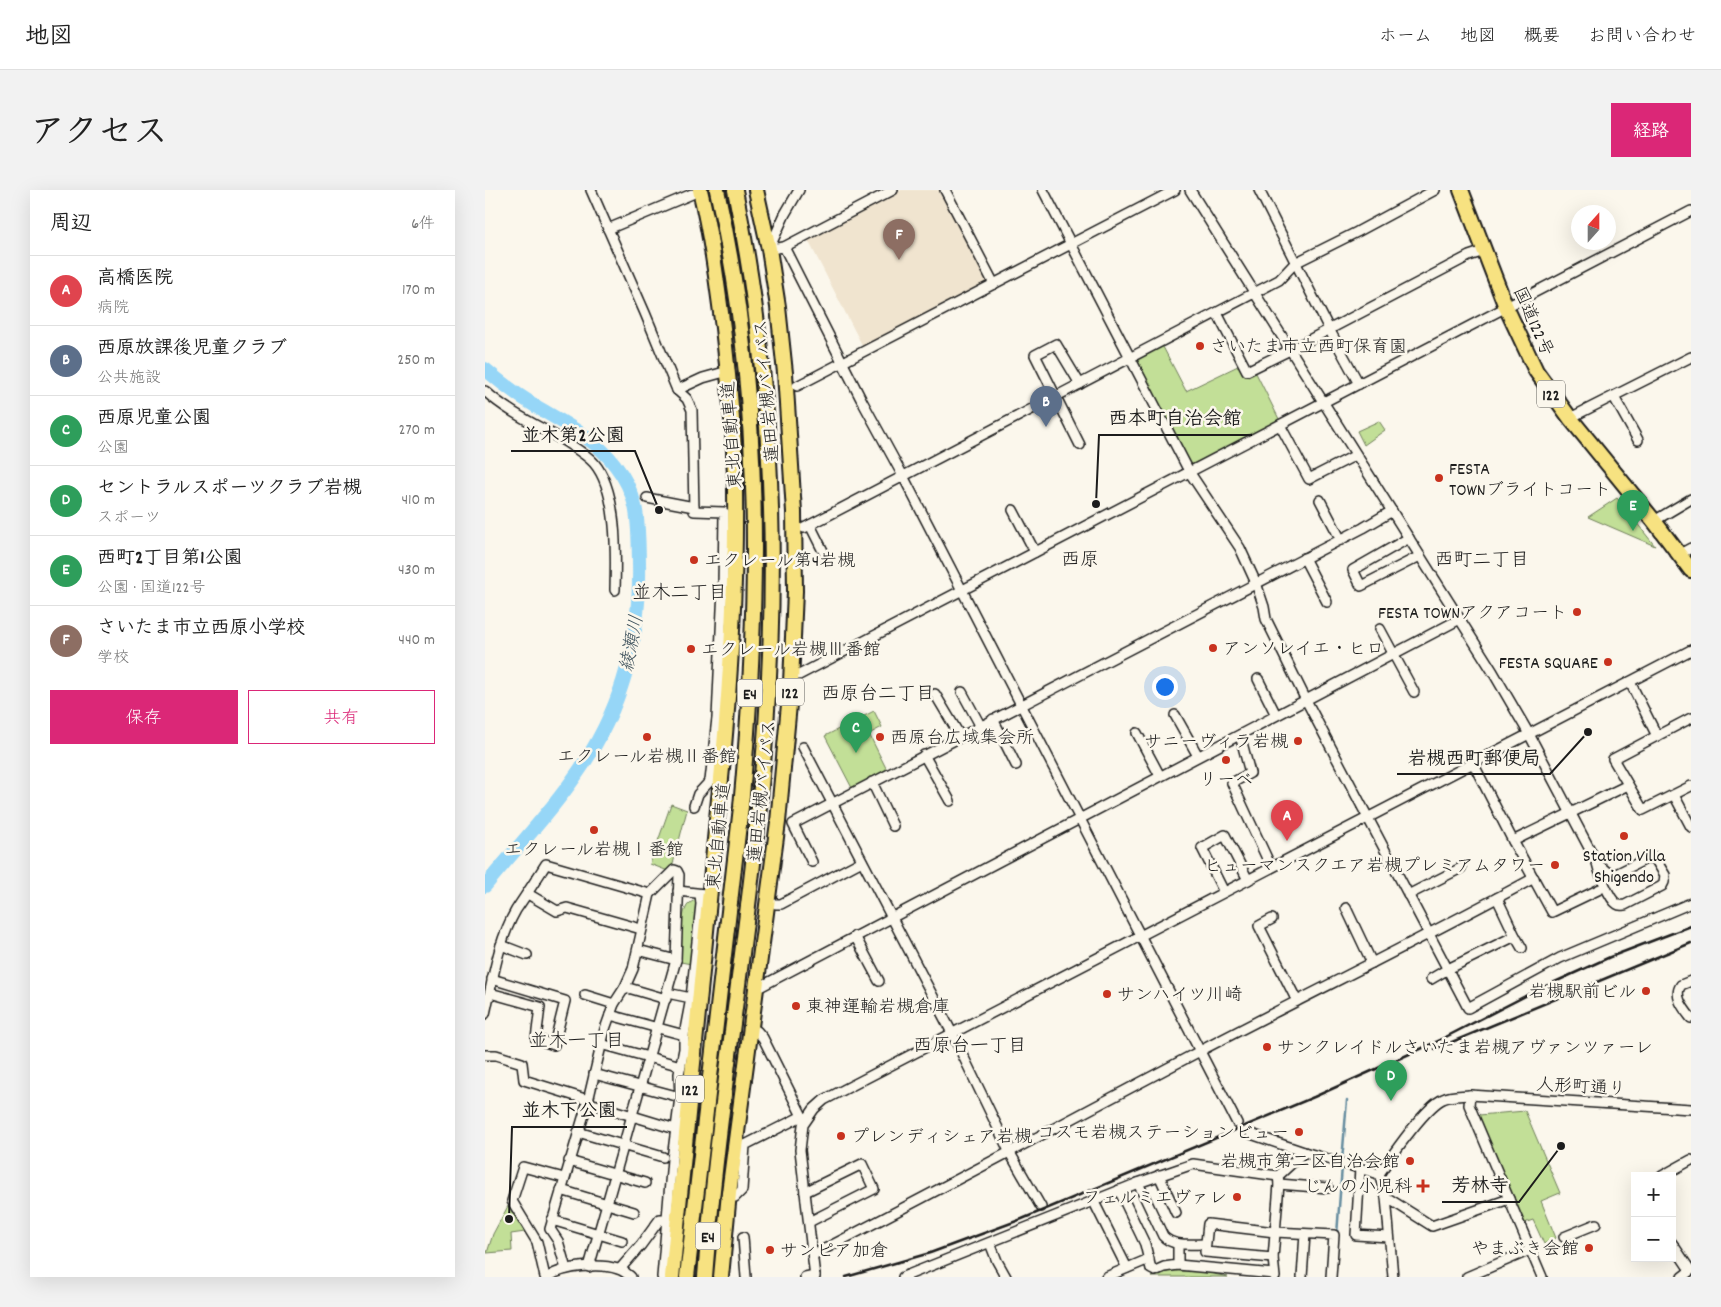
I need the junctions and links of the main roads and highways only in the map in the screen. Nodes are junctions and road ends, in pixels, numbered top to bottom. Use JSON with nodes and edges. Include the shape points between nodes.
{"nodes":[{"id":1,"x":717,"y":190,"type":"edge"},
{"id":2,"x":735,"y":190,"type":"edge"},
{"id":3,"x":756,"y":190,"type":"edge"},
{"id":4,"x":1461,"y":190,"type":"edge"},
{"id":5,"x":696,"y":192,"type":"edge"},
{"id":6,"x":1685,"y":551,"type":"edge"},
{"id":7,"x":1691,"y":570,"type":"edge"},
{"id":8,"x":671,"y":1277,"type":"edge"},
{"id":9,"x":687,"y":1277,"type":"edge"},
{"id":10,"x":705,"y":1277,"type":"edge"},
{"id":11,"x":721,"y":1277,"type":"edge"}],
"edges":[{"from":1,"to":9,"type":"highway","name":"東北自動車道","number":"E4","via":[[735,288],[748,396],[754,503],[754,608],[740,816]]},
{"from":2,"to":10,"type":"highway","name":"東北自動車道","number":"E4","via":[[754,299],[767,413],[772,596],[760,793]]},
{"from":3,"to":11,"type":"highway","name":"蓮田岩槻バイパス","number":"122","via":[[778,307],[790,439],[795,591],[791,683],[778,822]]},
{"from":4,"to":6,"type":"highway","name":"国道122号","number":"122","via":[[1506,307],[1536,371],[1654,522]]},
{"from":5,"to":8,"type":"highway","name":"蓮田岩槻バイパス","number":"122","via":[[717,286],[728,371],[735,489],[734,578],[730,675],[710,897]]},
{"from":6,"to":7,"type":"highway","name":"国道122号","number":"122"}]}
